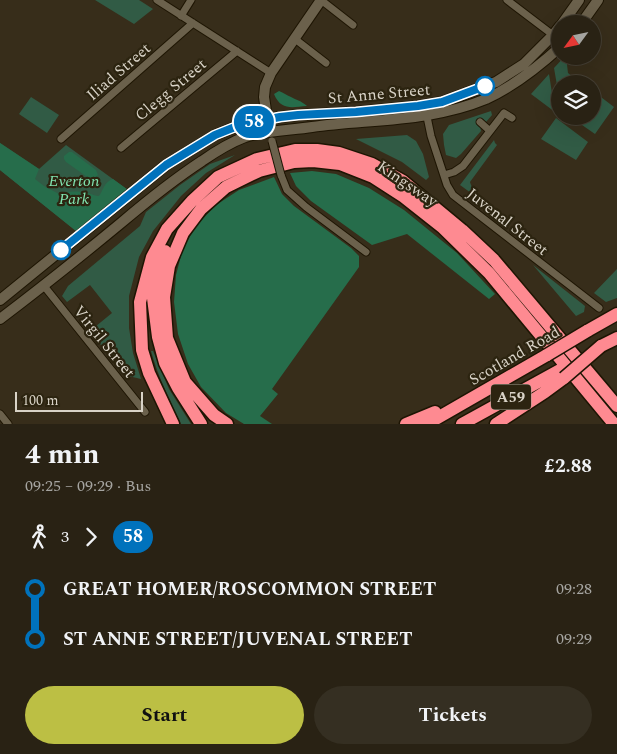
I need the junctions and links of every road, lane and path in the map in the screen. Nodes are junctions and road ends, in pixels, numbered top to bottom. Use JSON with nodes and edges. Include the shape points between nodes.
{"nodes":[{"id":1,"x":157,"y":0,"type":"edge"},
{"id":2,"x":191,"y":0,"type":"edge"},
{"id":3,"x":321,"y":0,"type":"edge"},
{"id":4,"x":507,"y":0,"type":"edge"},
{"id":5,"x":579,"y":0,"type":"edge"},
{"id":6,"x":598,"y":0,"type":"edge"},
{"id":7,"x":568,"y":15,"type":"edge"},
{"id":8,"x":587,"y":15,"type":"edge"},
{"id":9,"x":181,"y":16,"type":"junction"},
{"id":10,"x":193,"y":23,"type":"junction"},
{"id":11,"x":353,"y":25,"type":"dead end"},
{"id":12,"x":551,"y":33,"type":"edge"},
{"id":13,"x":551,"y":37,"type":"edge"},
{"id":14,"x":295,"y":39,"type":"junction"},
{"id":15,"x":237,"y":51,"type":"junction"},
{"id":16,"x":551,"y":55,"type":"edge"},
{"id":17,"x":326,"y":63,"type":"dead end"},
{"id":18,"x":271,"y":74,"type":"junction"},
{"id":19,"x":426,"y":110,"type":"junction"},
{"id":20,"x":512,"y":118,"type":"dead end"},
{"id":21,"x":266,"y":120,"type":"junction"},
{"id":22,"x":480,"y":122,"type":"dead end"},
{"id":23,"x":490,"y":131,"type":"junction"},
{"id":24,"x":271,"y":137,"type":"junction"},
{"id":25,"x":61,"y":139,"type":"dead end"},
{"id":26,"x":121,"y":148,"type":"dead end"},
{"id":27,"x":444,"y":175,"type":"junction"},
{"id":28,"x":192,"y":201,"type":"junction"},
{"id":29,"x":366,"y":252,"type":"dead end"},
{"id":30,"x":44,"y":286,"type":"junction"},
{"id":31,"x":0,"y":300,"type":"edge"},
{"id":32,"x":598,"y":308,"type":"dead end"},
{"id":33,"x":617,"y":314,"type":"edge"},
{"id":34,"x":0,"y":319,"type":"edge"},
{"id":35,"x":617,"y":338,"type":"edge"},
{"id":36,"x":562,"y":374,"type":"junction"},
{"id":37,"x":490,"y":388,"type":"junction"},
{"id":38,"x":617,"y":406,"type":"edge"},
{"id":39,"x":145,"y":412,"type":"dead end"},
{"id":40,"x":0,"y":414,"type":"edge"},
{"id":41,"x":8,"y":424,"type":"edge"},
{"id":42,"x":173,"y":424,"type":"edge"},
{"id":43,"x":201,"y":424,"type":"edge"},
{"id":44,"x":227,"y":424,"type":"edge"},
{"id":45,"x":406,"y":424,"type":"edge"},
{"id":46,"x":427,"y":424,"type":"edge"},
{"id":47,"x":462,"y":424,"type":"edge"},
{"id":48,"x":496,"y":424,"type":"edge"},
{"id":49,"x":614,"y":424,"type":"edge"}],
"edges":[{"from":1,"to":9,"type":"street"},
{"from":2,"to":9,"type":"street"},
{"from":3,"to":11,"type":"street"},
{"from":3,"to":14,"type":"street"},
{"from":4,"to":12,"type":"street"},
{"from":5,"to":7,"type":"street","name":"St Anne Street"},
{"from":6,"to":8,"type":"street"},
{"from":9,"to":10,"type":"street"},
{"from":10,"to":15,"type":"street"},
{"from":10,"to":25,"type":"street","name":"Iliad Street"},
{"from":13,"to":19,"type":"street","name":"St Anne Street","via":[[524,64],[496,82]]},
{"from":14,"to":17,"type":"street"},
{"from":14,"to":18,"type":"street"},
{"from":15,"to":18,"type":"street"},
{"from":15,"to":26,"type":"street","name":"Clegg Street"},
{"from":16,"to":19,"type":"street","name":"St Anne Street","via":[[523,78],[486,98],[463,107]]},
{"from":18,"to":21,"type":"street","via":[[265,87]]},
{"from":19,"to":21,"type":"street","name":"St Anne Street","via":[[298,115]]},
{"from":19,"to":24,"type":"street","name":"St Anne Street","via":[[376,122],[322,126]]},
{"from":19,"to":27,"type":"street","name":"Juvenal Street","via":[[430,136]]},
{"from":20,"to":23,"type":"street","via":[[504,113]]},
{"from":21,"to":24,"type":"street"},
{"from":21,"to":31,"type":"street","name":"St Anne Street","via":[[240,125],[215,135],[166,165]]},
{"from":22,"to":23,"type":"street"},
{"from":23,"to":27,"type":"street","via":[[463,166]]},
{"from":24,"to":29,"type":"street","bridge":true,"via":[[287,190]]},
{"from":24,"to":30,"type":"street","name":"St Anne Street","via":[[245,137],[221,148],[175,178]]},
{"from":27,"to":32,"type":"street","name":"Juvenal Street","via":[[453,195]]},
{"from":28,"to":38,"type":"highway","name":"Kingsway","via":[[218,177],[257,159],[295,150],[339,153],[372,164],[403,181],[494,260]]},
{"from":28,"to":42,"type":"highway","via":[[167,229],[152,257],[140,302],[142,350]]},
{"from":28,"to":43,"type":"highway","via":[[159,261],[153,298],[165,363]]},
{"from":30,"to":34,"type":"street","name":"St Anne Street"},
{"from":30,"to":39,"type":"street","name":"Virgil Street"},
{"from":33,"to":37,"type":"highway","name":"Scotland Road","number":"A59","bridge":true},
{"from":35,"to":36,"type":"highway","number":"A59","bridge":true},
{"from":36,"to":47,"type":"highway","number":"A59"},
{"from":36,"to":48,"type":"highway","via":[[545,392]]},
{"from":37,"to":45,"type":"highway"},
{"from":37,"to":46,"type":"highway","name":"Scotland Road","number":"A59"},
{"from":40,"to":41,"type":"street"},
{"from":44,"to":49,"type":"highway","name":"Kingsway","via":[[214,416],[185,382],[167,338],[164,297],[169,266],[183,233],[201,209],[226,187],[259,171],[313,161],[340,164],[373,177],[442,226],[489,273]]}]}
